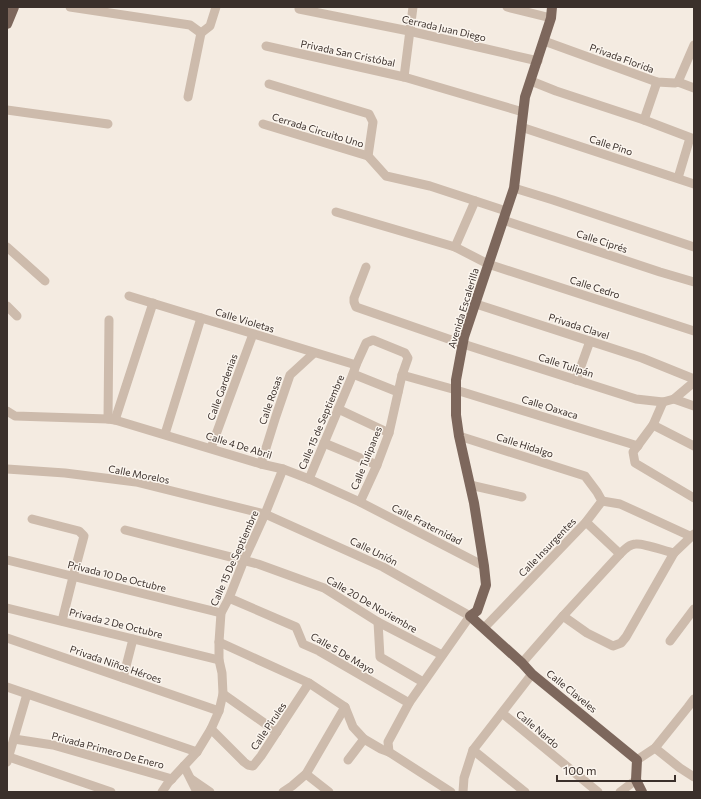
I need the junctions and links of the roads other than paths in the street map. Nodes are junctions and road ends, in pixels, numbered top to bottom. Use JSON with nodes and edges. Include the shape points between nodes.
{"nodes":[{"id":1,"x":14,"y":7,"type":"edge"},
{"id":2,"x":70,"y":7,"type":"edge"},
{"id":3,"x":216,"y":7,"type":"edge"},
{"id":4,"x":413,"y":7,"type":"edge"},
{"id":5,"x":507,"y":7,"type":"edge"},
{"id":6,"x":552,"y":7,"type":"edge"},
{"id":7,"x":299,"y":9,"type":"dead end"},
{"id":8,"x":550,"y":18,"type":"junction"},
{"id":9,"x":7,"y":24,"type":"edge"},
{"id":10,"x":410,"y":31,"type":"junction"},
{"id":11,"x":201,"y":34,"type":"junction"},
{"id":12,"x":544,"y":41,"type":"junction"},
{"id":13,"x":694,"y":45,"type":"edge"},
{"id":14,"x":266,"y":46,"type":"dead end"},
{"id":15,"x":538,"y":61,"type":"junction"},
{"id":16,"x":404,"y":77,"type":"junction"},
{"id":17,"x":531,"y":81,"type":"junction"},
{"id":18,"x":657,"y":82,"type":"junction"},
{"id":19,"x":678,"y":82,"type":"junction"},
{"id":20,"x":268,"y":84,"type":"dead end"},
{"id":21,"x":694,"y":88,"type":"edge"},
{"id":22,"x":188,"y":97,"type":"dead end"},
{"id":23,"x":7,"y":110,"type":"edge"},
{"id":24,"x":524,"y":112,"type":"junction"},
{"id":25,"x":644,"y":120,"type":"junction"},
{"id":26,"x":108,"y":124,"type":"dead end"},
{"id":27,"x":262,"y":124,"type":"dead end"},
{"id":28,"x":521,"y":128,"type":"junction"},
{"id":29,"x":692,"y":138,"type":"edge"},
{"id":30,"x":368,"y":156,"type":"junction"},
{"id":31,"x":678,"y":178,"type":"junction"},
{"id":32,"x":694,"y":184,"type":"edge"},
{"id":33,"x":514,"y":188,"type":"junction"},
{"id":34,"x":475,"y":201,"type":"junction"},
{"id":35,"x":336,"y":212,"type":"dead end"},
{"id":36,"x":504,"y":215,"type":"junction"},
{"id":37,"x":7,"y":247,"type":"edge"},
{"id":38,"x":455,"y":247,"type":"junction"},
{"id":39,"x":694,"y":247,"type":"edge"},
{"id":40,"x":488,"y":264,"type":"junction"},
{"id":41,"x":366,"y":267,"type":"dead end"},
{"id":42,"x":45,"y":281,"type":"dead end"},
{"id":43,"x":694,"y":282,"type":"edge"},
{"id":44,"x":129,"y":296,"type":"dead end"},
{"id":45,"x":153,"y":303,"type":"junction"},
{"id":46,"x":476,"y":304,"type":"junction"},
{"id":47,"x":7,"y":306,"type":"edge"},
{"id":48,"x":18,"y":316,"type":"dead end"},
{"id":49,"x":201,"y":318,"type":"junction"},
{"id":50,"x":109,"y":320,"type":"dead end"},
{"id":51,"x":694,"y":331,"type":"edge"},
{"id":52,"x":253,"y":334,"type":"junction"},
{"id":53,"x":590,"y":342,"type":"junction"},
{"id":54,"x":463,"y":344,"type":"junction"},
{"id":55,"x":314,"y":353,"type":"junction"},
{"id":56,"x":355,"y":369,"type":"junction"},
{"id":57,"x":402,"y":376,"type":"junction"},
{"id":58,"x":694,"y":379,"type":"edge"},
{"id":59,"x":576,"y":380,"type":"junction"},
{"id":60,"x":694,"y":382,"type":"edge"},
{"id":61,"x":456,"y":390,"type":"junction"},
{"id":62,"x":398,"y":392,"type":"junction"},
{"id":63,"x":674,"y":399,"type":"junction"},
{"id":64,"x":663,"y":402,"type":"junction"},
{"id":65,"x":694,"y":406,"type":"edge"},
{"id":66,"x":338,"y":409,"type":"junction"},
{"id":67,"x":7,"y":411,"type":"edge"},
{"id":68,"x":111,"y":419,"type":"junction"},
{"id":69,"x":653,"y":425,"type":"junction"},
{"id":70,"x":389,"y":433,"type":"junction"},
{"id":71,"x":165,"y":434,"type":"junction"},
{"id":72,"x":459,"y":436,"type":"junction"},
{"id":73,"x":324,"y":443,"type":"junction"},
{"id":74,"x":694,"y":446,"type":"edge"},
{"id":75,"x":212,"y":448,"type":"junction"},
{"id":76,"x":636,"y":449,"type":"junction"},
{"id":77,"x":261,"y":464,"type":"junction"},
{"id":78,"x":377,"y":465,"type":"junction"},
{"id":79,"x":7,"y":469,"type":"edge"},
{"id":80,"x":283,"y":469,"type":"junction"},
{"id":81,"x":309,"y":479,"type":"junction"},
{"id":82,"x":470,"y":485,"type":"junction"},
{"id":83,"x":522,"y":498,"type":"dead end"},
{"id":84,"x":694,"y":498,"type":"edge"},
{"id":85,"x":602,"y":501,"type":"junction"},
{"id":86,"x":360,"y":502,"type":"junction"},
{"id":87,"x":265,"y":514,"type":"junction"},
{"id":88,"x":32,"y":519,"type":"dead end"},
{"id":89,"x":586,"y":522,"type":"junction"},
{"id":90,"x":125,"y":530,"type":"dead end"},
{"id":91,"x":692,"y":535,"type":"edge"},
{"id":92,"x":674,"y":553,"type":"junction"},
{"id":93,"x":620,"y":554,"type":"junction"},
{"id":94,"x":7,"y":560,"type":"edge"},
{"id":95,"x":244,"y":560,"type":"junction"},
{"id":96,"x":484,"y":566,"type":"junction"},
{"id":97,"x":73,"y":577,"type":"junction"},
{"id":98,"x":229,"y":598,"type":"junction"},
{"id":99,"x":7,"y":608,"type":"edge"},
{"id":100,"x":694,"y":609,"type":"edge"},
{"id":101,"x":221,"y":613,"type":"junction"},
{"id":102,"x":470,"y":616,"type":"junction"},
{"id":103,"x":563,"y":616,"type":"junction"},
{"id":104,"x":62,"y":622,"type":"junction"},
{"id":105,"x":378,"y":622,"type":"junction"},
{"id":106,"x":484,"y":628,"type":"junction"},
{"id":107,"x":7,"y":638,"type":"edge"},
{"id":108,"x":133,"y":639,"type":"junction"},
{"id":109,"x":219,"y":642,"type":"junction"},
{"id":110,"x":670,"y":642,"type":"dead end"},
{"id":111,"x":442,"y":655,"type":"junction"},
{"id":112,"x":219,"y":660,"type":"junction"},
{"id":113,"x":522,"y":664,"type":"junction"},
{"id":114,"x":532,"y":674,"type":"junction"},
{"id":115,"x":123,"y":678,"type":"junction"},
{"id":116,"x":423,"y":682,"type":"junction"},
{"id":117,"x":309,"y":683,"type":"junction"},
{"id":118,"x":7,"y":687,"type":"edge"},
{"id":119,"x":27,"y":694,"type":"junction"},
{"id":120,"x":223,"y":694,"type":"junction"},
{"id":121,"x":694,"y":699,"type":"edge"},
{"id":122,"x":409,"y":703,"type":"junction"},
{"id":123,"x":346,"y":707,"type":"junction"},
{"id":124,"x":218,"y":711,"type":"junction"},
{"id":125,"x":502,"y":713,"type":"junction"},
{"id":126,"x":211,"y":729,"type":"junction"},
{"id":127,"x":277,"y":732,"type":"junction"},
{"id":128,"x":364,"y":738,"type":"junction"},
{"id":129,"x":14,"y":739,"type":"junction"},
{"id":130,"x":388,"y":747,"type":"junction"},
{"id":131,"x":655,"y":748,"type":"junction"},
{"id":132,"x":473,"y":750,"type":"junction"},
{"id":133,"x":197,"y":752,"type":"junction"},
{"id":134,"x":8,"y":760,"type":"edge"},
{"id":135,"x":348,"y":760,"type":"dead end"},
{"id":136,"x":637,"y":760,"type":"junction"},
{"id":137,"x":184,"y":766,"type":"junction"},
{"id":138,"x":306,"y":774,"type":"junction"},
{"id":139,"x":694,"y":777,"type":"edge"},
{"id":140,"x":190,"y":778,"type":"junction"},
{"id":141,"x":172,"y":779,"type":"junction"},
{"id":142,"x":636,"y":780,"type":"junction"},
{"id":143,"x":111,"y":792,"type":"edge"},
{"id":144,"x":162,"y":792,"type":"edge"},
{"id":145,"x":197,"y":792,"type":"edge"},
{"id":146,"x":210,"y":792,"type":"edge"},
{"id":147,"x":282,"y":792,"type":"edge"},
{"id":148,"x":329,"y":792,"type":"edge"},
{"id":149,"x":451,"y":792,"type":"edge"},
{"id":150,"x":462,"y":792,"type":"edge"},
{"id":151,"x":525,"y":792,"type":"edge"},
{"id":152,"x":598,"y":792,"type":"edge"},
{"id":153,"x":620,"y":792,"type":"edge"},
{"id":154,"x":642,"y":792,"type":"edge"}],
"edges":[{"from":1,"to":9,"type":"main road"},
{"from":2,"to":11,"type":"street","via":[[190,26]]},
{"from":3,"to":11,"type":"street","via":[[210,26]]},
{"from":4,"to":10,"type":"street"},
{"from":5,"to":8,"type":"street"},
{"from":6,"to":8,"type":"main road","name":"Avenida Escalerilla"},
{"from":7,"to":10,"type":"street","name":"Cerrada Juan Diego"},
{"from":8,"to":12,"type":"main road","name":"Avenida Escalerilla"},
{"from":10,"to":15,"type":"street","name":"Cerrada Juan Diego"},
{"from":10,"to":16,"type":"street"},
{"from":11,"to":22,"type":"street"},
{"from":12,"to":15,"type":"main road","name":"Avenida Escalerilla"},
{"from":12,"to":18,"type":"street","name":"Privada Florida"},
{"from":13,"to":19,"type":"street"},
{"from":14,"to":16,"type":"street","name":"Privada San Cristóbal"},
{"from":15,"to":17,"type":"main road","name":"Avenida Escalerilla"},
{"from":16,"to":24,"type":"street","name":"Privada San Cristóbal"},
{"from":17,"to":24,"type":"main road","name":"Avenida Escalerilla"},
{"from":17,"to":25,"type":"street"},
{"from":18,"to":19,"type":"street","name":"Privada Florida"},
{"from":18,"to":25,"type":"street"},
{"from":19,"to":21,"type":"street","name":"Privada Florida"},
{"from":20,"to":30,"type":"street","via":[[369,114],[373,122]]},
{"from":23,"to":26,"type":"street"},
{"from":24,"to":28,"type":"main road","name":"Avenida Escalerilla"},
{"from":25,"to":29,"type":"street"},
{"from":27,"to":30,"type":"street","name":"Cerrada Circuito Uno"},
{"from":28,"to":31,"type":"street","name":"Calle Pino"},
{"from":28,"to":33,"type":"main road","name":"Avenida Escalerilla"},
{"from":29,"to":31,"type":"street"},
{"from":30,"to":34,"type":"street","name":"Cerrada Circuito Uno","via":[[386,176],[430,186]]},
{"from":31,"to":32,"type":"street","name":"Calle Pino"},
{"from":33,"to":36,"type":"main road","name":"Avenida Escalerilla"},
{"from":33,"to":39,"type":"street"},
{"from":34,"to":36,"type":"street","name":"Cerrada Circuito Uno"},
{"from":34,"to":38,"type":"street"},
{"from":35,"to":38,"type":"street","name":"Calle Cedro"},
{"from":36,"to":40,"type":"main road","name":"Avenida Escalerilla"},
{"from":36,"to":43,"type":"street","name":"Calle Ciprés"},
{"from":37,"to":42,"type":"street"},
{"from":38,"to":40,"type":"street","name":"Calle Cedro"},
{"from":40,"to":46,"type":"main road","name":"Avenida Escalerilla"},
{"from":40,"to":51,"type":"street","name":"Calle Cedro"},
{"from":41,"to":54,"type":"street","name":"Calle Tulipán","via":[[354,298],[356,307]]},
{"from":44,"to":45,"type":"street","name":"Calle Violetas"},
{"from":45,"to":49,"type":"street","name":"Calle Violetas"},
{"from":45,"to":68,"type":"street"},
{"from":46,"to":53,"type":"street","name":"Privada Clavel"},
{"from":46,"to":54,"type":"main road","name":"Avenida Escalerilla"},
{"from":47,"to":48,"type":"street"},
{"from":49,"to":52,"type":"street","name":"Calle Violetas"},
{"from":49,"to":71,"type":"street"},
{"from":50,"to":68,"type":"street"},
{"from":52,"to":55,"type":"street","name":"Calle Violetas"},
{"from":52,"to":75,"type":"street","name":"Calle Gardenias"},
{"from":53,"to":58,"type":"street","name":"Privada Clavel"},
{"from":53,"to":59,"type":"street"},
{"from":54,"to":59,"type":"street","name":"Calle Tulipán"},
{"from":54,"to":61,"type":"main road","name":"Avenida Escalerilla"},
{"from":55,"to":56,"type":"street","name":"Calle Violetas"},
{"from":55,"to":77,"type":"street","name":"Calle Rosas","via":[[290,376]]},
{"from":56,"to":57,"type":"street","name":"Calle Tulipanes","via":[[366,343],[373,340],[405,353],[408,358]]},
{"from":56,"to":62,"type":"street","name":"Calle Violetas"},
{"from":56,"to":66,"type":"street","name":"Calle 15 de Septiembre"},
{"from":57,"to":61,"type":"street","name":"Calle Oaxaca"},
{"from":57,"to":62,"type":"street","name":"Calle Tulipanes"},
{"from":59,"to":64,"type":"street","name":"Calle Tulipán","via":[[636,399]]},
{"from":60,"to":63,"type":"street"},
{"from":61,"to":72,"type":"main road","name":"Avenida Escalerilla"},
{"from":61,"to":76,"type":"street","name":"Calle Oaxaca"},
{"from":62,"to":70,"type":"street","name":"Calle Tulipanes"},
{"from":63,"to":64,"type":"street"},
{"from":63,"to":65,"type":"street"},
{"from":64,"to":69,"type":"street"},
{"from":66,"to":70,"type":"street"},
{"from":66,"to":73,"type":"street","name":"Calle 15 de Septiembre"},
{"from":67,"to":68,"type":"street","name":"Calle 4 De Abril","via":[[16,416]]},
{"from":68,"to":71,"type":"street","name":"Calle 4 De Abril"},
{"from":69,"to":74,"type":"street"},
{"from":69,"to":76,"type":"street"},
{"from":70,"to":78,"type":"street","name":"Calle Tulipanes"},
{"from":71,"to":75,"type":"street","name":"Calle 4 De Abril"},
{"from":72,"to":82,"type":"main road","name":"Avenida Escalerilla"},
{"from":72,"to":85,"type":"street","name":"Calle Hidalgo","via":[[584,476]]},
{"from":73,"to":78,"type":"street"},
{"from":73,"to":81,"type":"street","name":"Calle 15 de Septiembre"},
{"from":75,"to":77,"type":"street","name":"Calle 4 De Abril"},
{"from":76,"to":84,"type":"street","via":[[635,463]]},
{"from":77,"to":80,"type":"street","name":"Calle 4 De Abril"},
{"from":78,"to":86,"type":"street","name":"Calle Tulipanes"},
{"from":79,"to":87,"type":"street","name":"Calle Morelos","via":[[136,482]]},
{"from":80,"to":81,"type":"street","name":"Calle 4 De Abril"},
{"from":80,"to":87,"type":"street","name":"Calle 15 De Septiembre"},
{"from":81,"to":86,"type":"street","name":"Calle 4 De Abril"},
{"from":82,"to":83,"type":"street"},
{"from":82,"to":96,"type":"main road","name":"Avenida Escalerilla"},
{"from":85,"to":89,"type":"street","name":"Calle Insurgentes"},
{"from":85,"to":91,"type":"street","via":[[620,504]]},
{"from":86,"to":96,"type":"street","name":"Calle Fraternidad"},
{"from":87,"to":95,"type":"street","name":"Calle 15 De Septiembre"},
{"from":87,"to":102,"type":"street","name":"Calle Unión","via":[[383,566]]},
{"from":88,"to":97,"type":"street","via":[[79,531],[84,536]]},
{"from":89,"to":93,"type":"street"},
{"from":89,"to":106,"type":"street","name":"Calle Insurgentes"},
{"from":90,"to":95,"type":"street","name":"Calle 20 De Noviembre"},
{"from":91,"to":92,"type":"street"},
{"from":92,"to":93,"type":"street","via":[[636,544]]},
{"from":92,"to":103,"type":"street","via":[[621,643],[613,646],[587,633]]},
{"from":93,"to":103,"type":"street"},
{"from":94,"to":97,"type":"street","name":"Privada 10 De Octubre"},
{"from":95,"to":98,"type":"street","name":"Calle 15 De Septiembre"},
{"from":95,"to":105,"type":"street","name":"Calle 20 De Noviembre","via":[[324,588]]},
{"from":96,"to":102,"type":"main road","name":"Avenida Escalerilla","via":[[486,585],[477,611]]},
{"from":97,"to":101,"type":"street","name":"Privada 10 De Octubre"},
{"from":97,"to":104,"type":"street"},
{"from":98,"to":101,"type":"street","name":"Calle 15 De Septiembre"},
{"from":98,"to":122,"type":"street","name":"Calle 5 De Mayo","via":[[296,627],[303,644]]},
{"from":99,"to":104,"type":"street","name":"Privada 2 De Octubre"},
{"from":100,"to":110,"type":"street"},
{"from":101,"to":109,"type":"street","name":"Calle 15 De Septiembre"},
{"from":102,"to":106,"type":"main road","name":"Calle Claveles"},
{"from":102,"to":111,"type":"street"},
{"from":103,"to":113,"type":"street"},
{"from":104,"to":108,"type":"street","name":"Privada 2 De Octubre"},
{"from":105,"to":111,"type":"street","name":"Calle 20 De Noviembre"},
{"from":105,"to":116,"type":"street","via":[[380,657]]},
{"from":106,"to":113,"type":"main road","name":"Calle Claveles"},
{"from":107,"to":115,"type":"street","name":"Privada Niños Héroes"},
{"from":108,"to":112,"type":"street","name":"Privada 2 De Octubre"},
{"from":108,"to":115,"type":"street"},
{"from":109,"to":112,"type":"street","name":"Calle 15 De Septiembre"},
{"from":109,"to":117,"type":"street"},
{"from":111,"to":116,"type":"street"},
{"from":112,"to":120,"type":"street","name":"Calle 15 De Septiembre"},
{"from":113,"to":114,"type":"main road","name":"Calle Claveles"},
{"from":114,"to":125,"type":"street"},
{"from":114,"to":136,"type":"main road","name":"Calle Claveles"},
{"from":115,"to":124,"type":"street","name":"Privada Niños Héroes"},
{"from":116,"to":122,"type":"street"},
{"from":117,"to":123,"type":"street"},
{"from":117,"to":127,"type":"street","name":"Calle Pirules"},
{"from":118,"to":119,"type":"street"},
{"from":119,"to":129,"type":"street"},
{"from":119,"to":133,"type":"street"},
{"from":120,"to":124,"type":"street","name":"Calle 15 De Septiembre"},
{"from":120,"to":127,"type":"street"},
{"from":121,"to":131,"type":"street"},
{"from":122,"to":130,"type":"street"},
{"from":123,"to":128,"type":"street","via":[[353,727]]},
{"from":123,"to":138,"type":"street"},
{"from":124,"to":126,"type":"street","name":"Calle 15 De Septiembre"},
{"from":125,"to":132,"type":"street"},
{"from":125,"to":152,"type":"street","name":"Calle Nardo"},
{"from":126,"to":127,"type":"street","name":"Calle Pirules","via":[[250,766],[253,766],[261,756]]},
{"from":126,"to":133,"type":"street"},
{"from":128,"to":130,"type":"street","via":[[381,749]]},
{"from":128,"to":135,"type":"street"},
{"from":129,"to":134,"type":"street"},
{"from":129,"to":141,"type":"street","name":"Privada Primero De Enero","via":[[53,745]]},
{"from":130,"to":149,"type":"street"},
{"from":131,"to":136,"type":"street"},
{"from":131,"to":139,"type":"street"},
{"from":132,"to":150,"type":"street"},
{"from":132,"to":151,"type":"street"},
{"from":133,"to":137,"type":"street"},
{"from":134,"to":143,"type":"street"},
{"from":136,"to":142,"type":"main road"},
{"from":137,"to":140,"type":"street"},
{"from":137,"to":141,"type":"street"},
{"from":138,"to":147,"type":"street"},
{"from":138,"to":148,"type":"street"},
{"from":140,"to":145,"type":"street"},
{"from":140,"to":146,"type":"street"},
{"from":141,"to":144,"type":"street"},
{"from":142,"to":153,"type":"street"},
{"from":142,"to":154,"type":"main road"}]}
